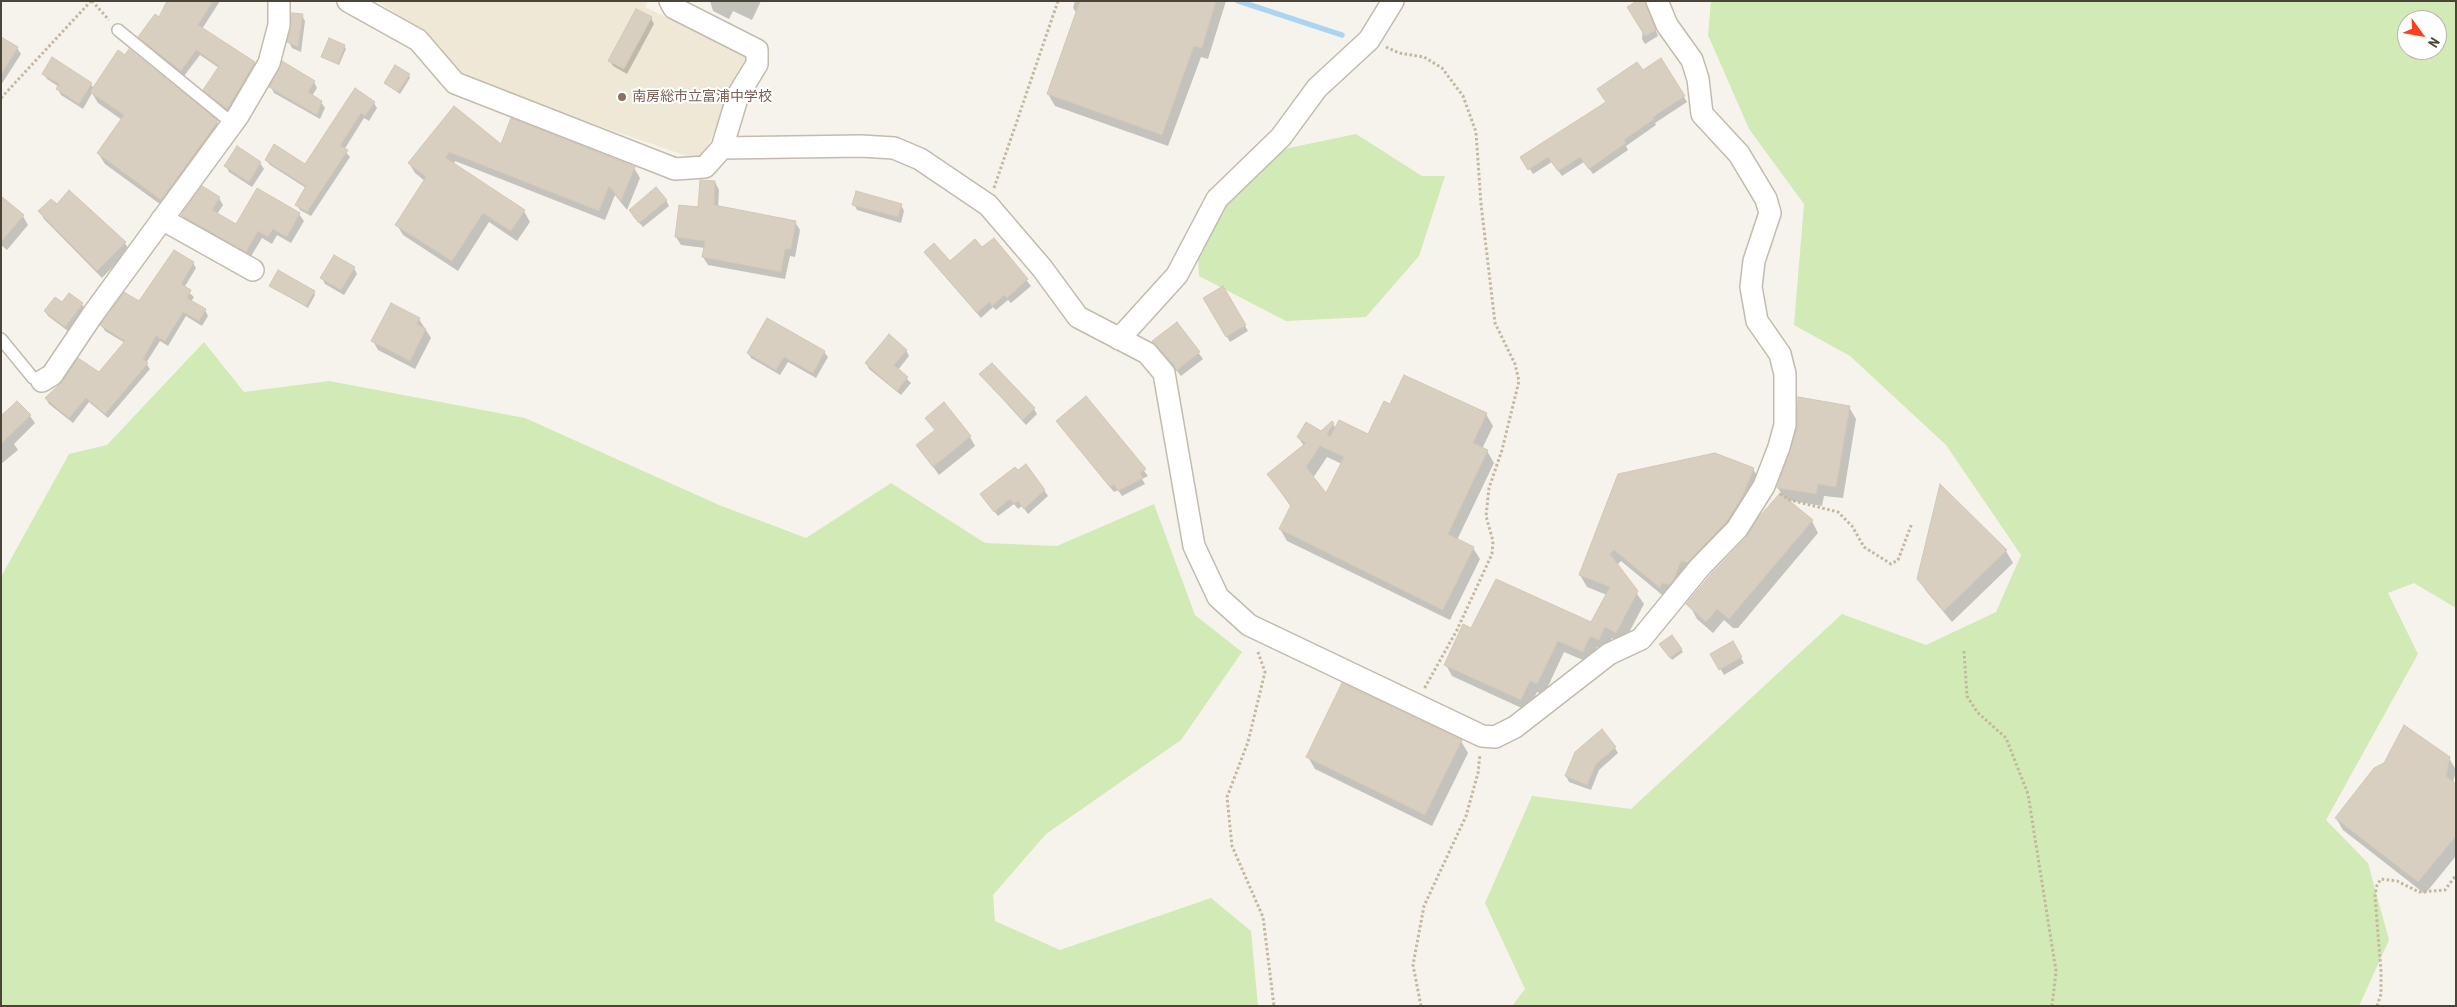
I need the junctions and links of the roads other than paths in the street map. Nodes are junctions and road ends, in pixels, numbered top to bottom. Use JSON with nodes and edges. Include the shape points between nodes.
{"nodes":[{"id":1,"x":279,"y":1,"type":"edge"},
{"id":2,"x":348,"y":1,"type":"edge"},
{"id":3,"x":670,"y":1,"type":"edge"},
{"id":4,"x":1393,"y":1,"type":"edge"},
{"id":5,"x":1657,"y":1,"type":"edge"},
{"id":6,"x":118,"y":30,"type":"road end"},
{"id":7,"x":232,"y":123,"type":"junction"},
{"id":8,"x":722,"y":148,"type":"junction"},
{"id":9,"x":162,"y":219,"type":"junction"},
{"id":10,"x":253,"y":270,"type":"dead end"},
{"id":11,"x":1,"y":339,"type":"edge"},
{"id":12,"x":1119,"y":339,"type":"junction"},
{"id":13,"x":42,"y":381,"type":"joint"}],
"edges":[{"from":1,"to":7,"type":"street","via":[[279,25],[270,63]]},
{"from":2,"to":8,"type":"street","via":[[418,40],[455,82],[675,169],[705,167]]},
{"from":3,"to":8,"type":"street","via":[[674,8],[757,50],[757,64],[738,95]]},
{"from":4,"to":12,"type":"street","via":[[1369,40],[1317,88],[1281,137],[1217,199],[1177,275]]},
{"from":5,"to":12,"type":"street","via":[[1666,25],[1692,60],[1698,78],[1702,114],[1739,154],[1766,199],[1770,213],[1754,261],[1751,287],[1757,321],[1780,354],[1785,374],[1785,425],[1764,486],[1737,529],[1700,567],[1640,639],[1609,654],[1515,727],[1495,737],[1482,736],[1249,625],[1218,596],[1194,546],[1164,373],[1147,354]]},
{"from":6,"to":7,"type":"lane"},
{"from":7,"to":9,"type":"street"},
{"from":8,"to":12,"type":"street","via":[[861,146],[894,148],[920,159],[988,205],[1042,268],[1078,317]]},
{"from":9,"to":10,"type":"street"},
{"from":9,"to":13,"type":"street","via":[[52,375]]},
{"from":11,"to":13,"type":"lane","via":[[33,378]]}]}
